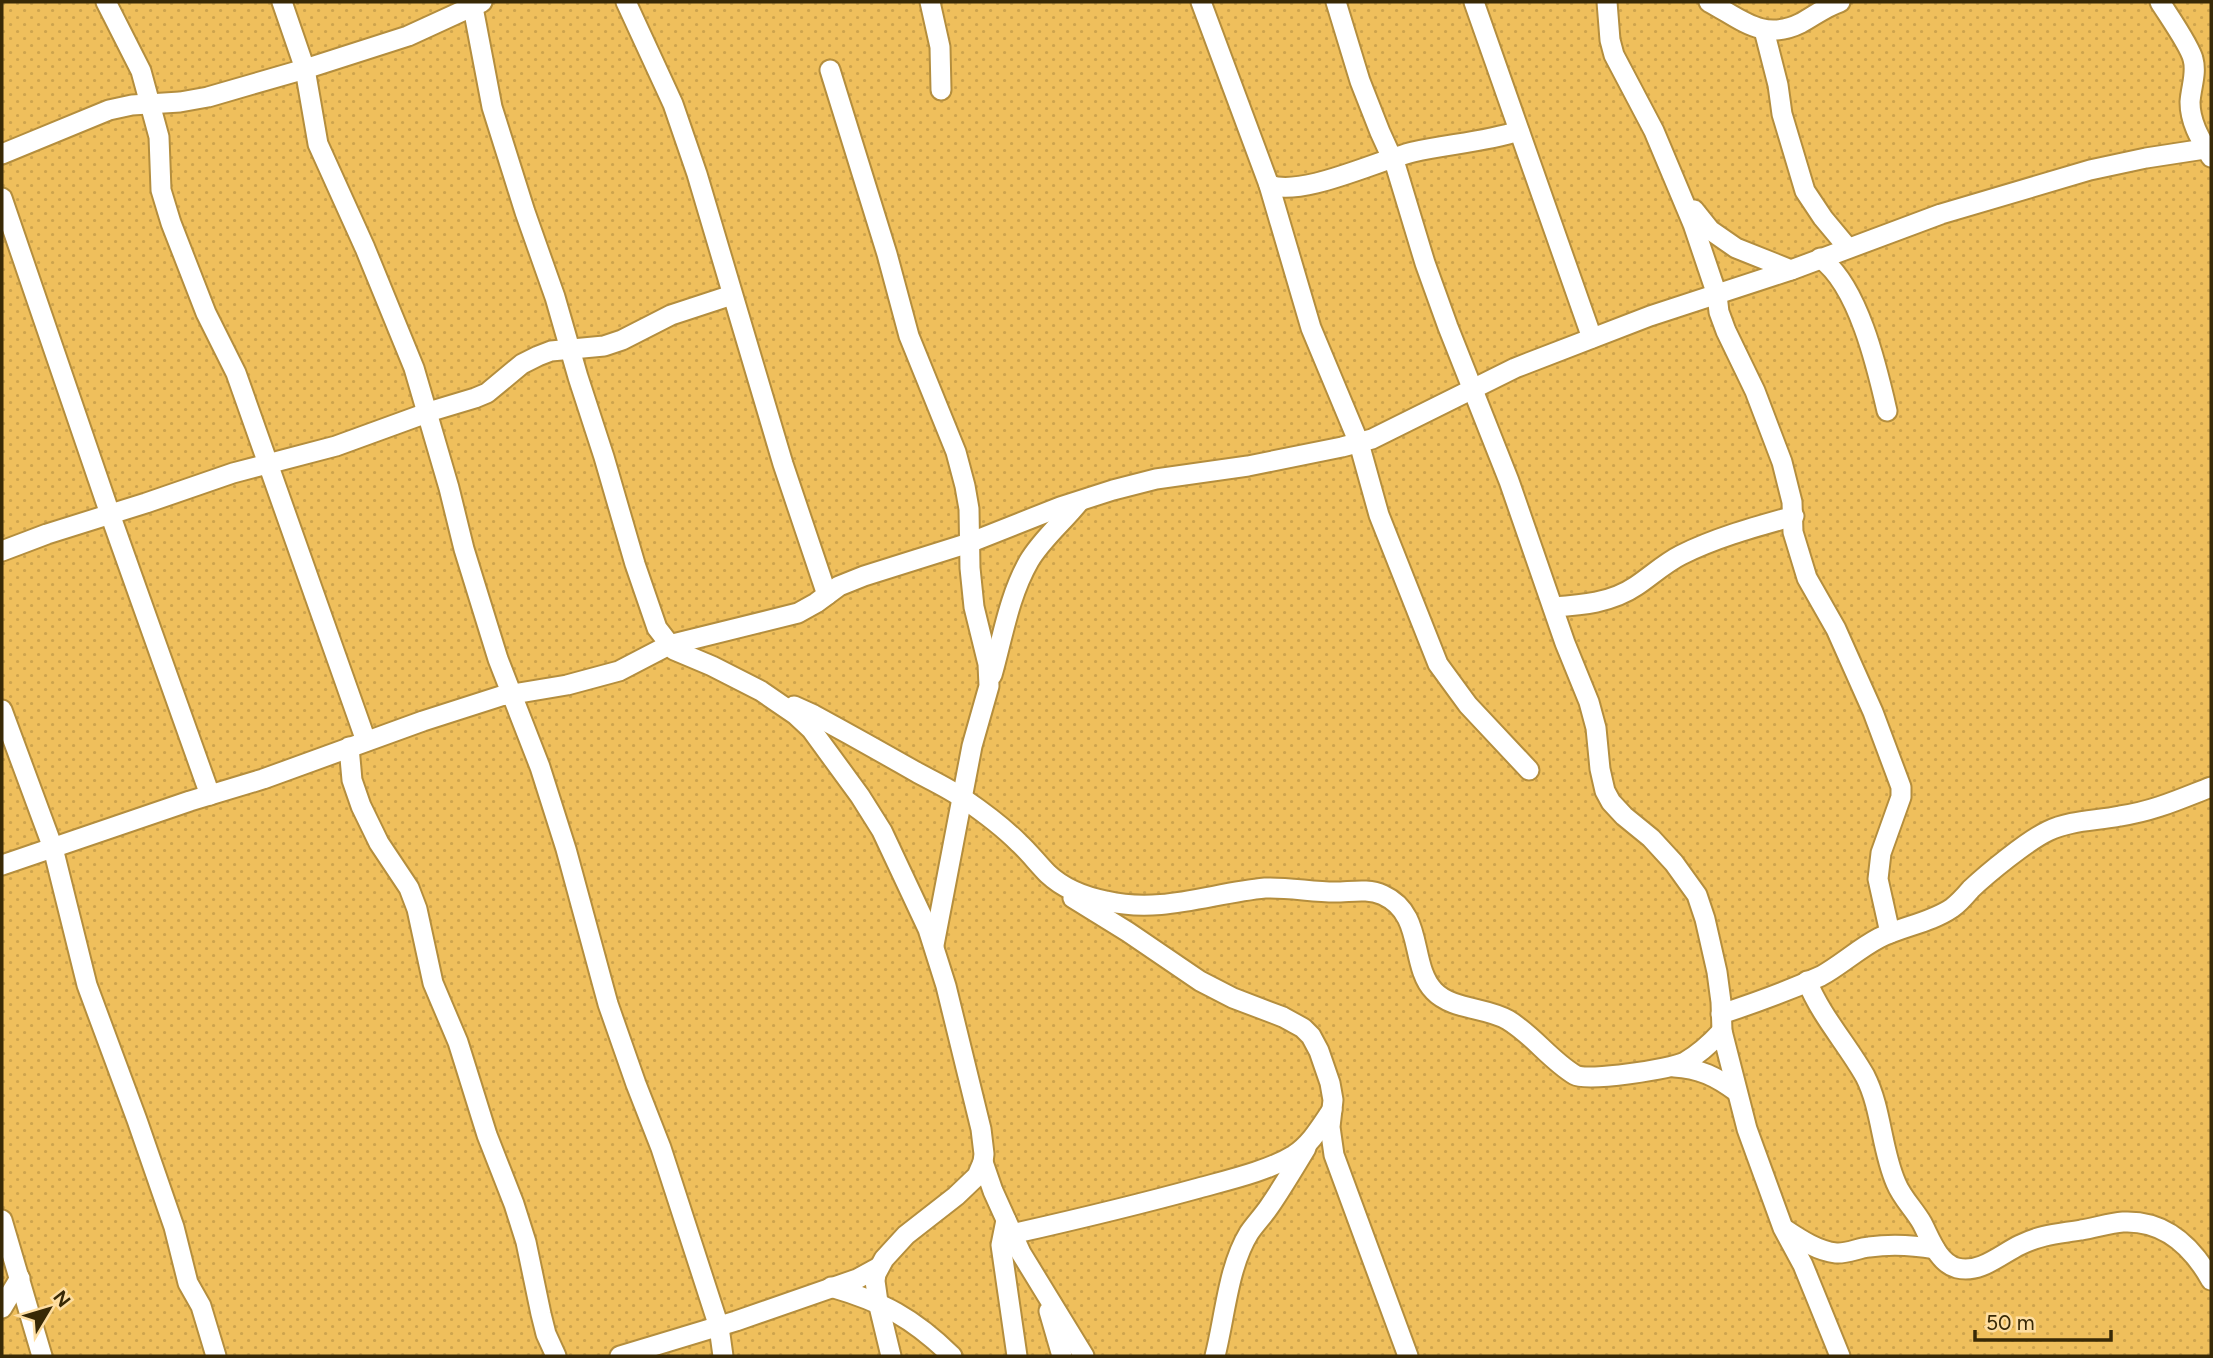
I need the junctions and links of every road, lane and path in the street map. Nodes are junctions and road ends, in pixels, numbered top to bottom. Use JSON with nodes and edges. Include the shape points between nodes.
{"nodes":[{"id":1,"x":106,"y":2,"type":"edge"},
{"id":2,"x":282,"y":2,"type":"edge"},
{"id":3,"x":626,"y":2,"type":"edge"},
{"id":4,"x":930,"y":2,"type":"edge"},
{"id":5,"x":1201,"y":2,"type":"edge"},
{"id":6,"x":1336,"y":2,"type":"edge"},
{"id":7,"x":1474,"y":2,"type":"edge"},
{"id":8,"x":1607,"y":2,"type":"edge"},
{"id":9,"x":1709,"y":2,"type":"edge"},
{"id":10,"x":1840,"y":2,"type":"edge"},
{"id":11,"x":2160,"y":2,"type":"edge"},
{"id":12,"x":476,"y":3,"type":"edge"},
{"id":13,"x":1765,"y":30,"type":"junction"},
{"id":14,"x":305,"y":69,"type":"junction"},
{"id":15,"x":830,"y":70,"type":"dead end"},
{"id":16,"x":941,"y":90,"type":"dead end"},
{"id":17,"x":149,"y":104,"type":"junction"},
{"id":18,"x":1519,"y":131,"type":"junction"},
{"id":19,"x":2210,"y":152,"type":"edge"},
{"id":20,"x":2,"y":154,"type":"edge"},
{"id":21,"x":1392,"y":159,"type":"junction"},
{"id":22,"x":1269,"y":185,"type":"junction"},
{"id":23,"x":1679,"y":190,"type":"junction"},
{"id":24,"x":2,"y":198,"type":"edge"},
{"id":25,"x":1848,"y":247,"type":"junction"},
{"id":26,"x":1820,"y":258,"type":"junction"},
{"id":27,"x":1791,"y":270,"type":"junction"},
{"id":28,"x":732,"y":295,"type":"junction"},
{"id":29,"x":1717,"y":295,"type":"junction"},
{"id":30,"x":1592,"y":338,"type":"junction"},
{"id":31,"x":570,"y":349,"type":"junction"},
{"id":32,"x":1471,"y":388,"type":"junction"},
{"id":33,"x":1887,"y":411,"type":"dead end"},
{"id":34,"x":428,"y":413,"type":"junction"},
{"id":35,"x":1359,"y":443,"type":"junction"},
{"id":36,"x":267,"y":464,"type":"junction"},
{"id":37,"x":1080,"y":501,"type":"junction"},
{"id":38,"x":110,"y":514,"type":"junction"},
{"id":39,"x":1794,"y":516,"type":"junction"},
{"id":40,"x":969,"y":543,"type":"junction"},
{"id":41,"x":2,"y":551,"type":"edge"},
{"id":42,"x":827,"y":595,"type":"junction"},
{"id":43,"x":1553,"y":607,"type":"junction"},
{"id":44,"x":669,"y":645,"type":"junction"},
{"id":45,"x":989,"y":686,"type":"junction"},
{"id":46,"x":761,"y":691,"type":"junction"},
{"id":47,"x":510,"y":694,"type":"junction"},
{"id":48,"x":2,"y":710,"type":"edge"},
{"id":49,"x":358,"y":744,"type":"junction"},
{"id":50,"x":1529,"y":770,"type":"dead end"},
{"id":51,"x":2211,"y":786,"type":"edge"},
{"id":52,"x":210,"y":795,"type":"junction"},
{"id":53,"x":963,"y":798,"type":"junction"},
{"id":54,"x":53,"y":848,"type":"junction"},
{"id":55,"x":2,"y":865,"type":"edge"},
{"id":56,"x":1061,"y":884,"type":"junction"},
{"id":57,"x":1890,"y":933,"type":"junction"},
{"id":58,"x":934,"y":948,"type":"junction"},
{"id":59,"x":1807,"y":981,"type":"junction"},
{"id":60,"x":1721,"y":1022,"type":"junction"},
{"id":61,"x":1673,"y":1067,"type":"junction"},
{"id":62,"x":1737,"y":1092,"type":"junction"},
{"id":63,"x":1333,"y":1109,"type":"junction"},
{"id":64,"x":1308,"y":1144,"type":"junction"},
{"id":65,"x":983,"y":1162,"type":"junction"},
{"id":66,"x":2,"y":1220,"type":"edge"},
{"id":67,"x":1009,"y":1227,"type":"junction"},
{"id":68,"x":1783,"y":1227,"type":"junction"},
{"id":69,"x":1935,"y":1249,"type":"junction"},
{"id":70,"x":879,"y":1267,"type":"junction"},
{"id":71,"x":20,"y":1278,"type":"junction"},
{"id":72,"x":2211,"y":1280,"type":"edge"},
{"id":73,"x":831,"y":1287,"type":"junction"},
{"id":74,"x":1044,"y":1293,"type":"junction"},
{"id":75,"x":878,"y":1302,"type":"junction"},
{"id":76,"x":2,"y":1308,"type":"edge"},
{"id":77,"x":719,"y":1327,"type":"junction"},
{"id":78,"x":42,"y":1356,"type":"edge"},
{"id":79,"x":216,"y":1356,"type":"edge"},
{"id":80,"x":556,"y":1356,"type":"edge"},
{"id":81,"x":620,"y":1356,"type":"edge"},
{"id":82,"x":723,"y":1356,"type":"edge"},
{"id":83,"x":891,"y":1356,"type":"edge"},
{"id":84,"x":952,"y":1356,"type":"edge"},
{"id":85,"x":1017,"y":1356,"type":"edge"},
{"id":86,"x":1062,"y":1356,"type":"edge"},
{"id":87,"x":1084,"y":1356,"type":"edge"},
{"id":88,"x":1215,"y":1356,"type":"edge"},
{"id":89,"x":1408,"y":1356,"type":"edge"},
{"id":90,"x":1840,"y":1356,"type":"edge"}],
"edges":[{"from":1,"to":17,"type":"street","via":[[141,71]]},
{"from":2,"to":14,"type":"street"},
{"from":3,"to":28,"type":"street","via":[[673,104]]},
{"from":4,"to":16,"type":"street","via":[[940,47]]},
{"from":5,"to":22,"type":"street"},
{"from":6,"to":21,"type":"street","via":[[1360,82]]},
{"from":7,"to":18,"type":"street"},
{"from":8,"to":23,"type":"street","via":[[1614,55]]},
{"from":9,"to":13,"type":"street"},
{"from":10,"to":13,"type":"street","via":[[1793,26]]},
{"from":11,"to":19,"type":"street","via":[[2194,60],[2192,118]]},
{"from":12,"to":14,"type":"street","via":[[408,36]]},
{"from":12,"to":31,"type":"street","via":[[492,107]]},
{"from":13,"to":25,"type":"street","via":[[1782,114],[1805,191]]},
{"from":14,"to":17,"type":"street","via":[[208,97]]},
{"from":14,"to":34,"type":"street","via":[[318,144],[365,248]]},
{"from":15,"to":40,"type":"street","via":[[909,336],[956,452],[969,509]]},
{"from":17,"to":20,"type":"street","via":[[109,110]]},
{"from":17,"to":36,"type":"street","via":[[159,137],[161,190],[171,223],[206,313],[236,373]]},
{"from":18,"to":21,"type":"street"},
{"from":18,"to":30,"type":"street"},
{"from":19,"to":25,"type":"street","via":[[2146,158],[2090,170]]},
{"from":21,"to":22,"type":"street","via":[[1290,188]]},
{"from":21,"to":32,"type":"street"},
{"from":22,"to":35,"type":"street","via":[[1311,328]]},
{"from":23,"to":27,"type":"street","via":[[1710,230],[1736,248]]},
{"from":23,"to":29,"type":"street"},
{"from":24,"to":38,"type":"street"},
{"from":25,"to":26,"type":"street"},
{"from":26,"to":27,"type":"street"},
{"from":26,"to":33,"type":"street","via":[[1838,275],[1856,309]]},
{"from":27,"to":29,"type":"street"},
{"from":28,"to":31,"type":"street","via":[[671,315],[604,346]]},
{"from":28,"to":42,"type":"street"},
{"from":29,"to":30,"type":"street"},
{"from":29,"to":39,"type":"street","via":[[1726,331],[1782,462]]},
{"from":30,"to":32,"type":"street"},
{"from":31,"to":34,"type":"street","via":[[538,356],[487,393]]},
{"from":31,"to":44,"type":"street","via":[[635,564],[657,628]]},
{"from":32,"to":35,"type":"street"},
{"from":32,"to":43,"type":"street"},
{"from":34,"to":36,"type":"street","via":[[336,446]]},
{"from":34,"to":47,"type":"street","via":[[464,549]]},
{"from":35,"to":37,"type":"street","via":[[1156,479]]},
{"from":35,"to":50,"type":"street","via":[[1378,515],[1438,664],[1468,705]]},
{"from":36,"to":38,"type":"street"},
{"from":36,"to":49,"type":"street"},
{"from":37,"to":40,"type":"street"},
{"from":37,"to":45,"type":"street","via":[[1041,544],[1024,572],[1008,609]]},
{"from":38,"to":41,"type":"street"},
{"from":38,"to":52,"type":"street"},
{"from":39,"to":43,"type":"street","via":[[1724,536],[1679,556],[1610,599]]},
{"from":39,"to":57,"type":"street","via":[[1807,578],[1884,737],[1901,787],[1878,879]]},
{"from":40,"to":42,"type":"street","via":[[864,576]]},
{"from":40,"to":45,"type":"street","via":[[974,607]]},
{"from":42,"to":44,"type":"street","via":[[775,620]]},
{"from":43,"to":60,"type":"street","via":[[1589,702],[1605,791],[1624,816],[1674,863],[1697,895],[1717,972]]},
{"from":44,"to":46,"type":"street"},
{"from":44,"to":47,"type":"street","via":[[619,671]]},
{"from":45,"to":53,"type":"street"},
{"from":46,"to":53,"type":"street","via":[[814,715]]},
{"from":46,"to":58,"type":"street","via":[[811,729],[860,796],[902,869]]},
{"from":47,"to":49,"type":"street"},
{"from":47,"to":77,"type":"street","via":[[540,767],[608,1004]]},
{"from":48,"to":54,"type":"street"},
{"from":49,"to":52,"type":"street"},
{"from":49,"to":80,"type":"street","via":[[352,780],[379,844],[410,888],[433,983],[514,1204],[546,1334]]},
{"from":51,"to":57,"type":"street","via":[[2159,808],[2048,831],[1936,918]]},
{"from":52,"to":54,"type":"street"},
{"from":53,"to":56,"type":"street"},
{"from":53,"to":58,"type":"street"},
{"from":54,"to":55,"type":"street"},
{"from":54,"to":79,"type":"street","via":[[87,985]]},
{"from":56,"to":61,"type":"street","via":[[1124,904],[1193,901],[1270,888],[1378,894],[1404,914],[1413,931],[1423,975],[1436,993],[1508,1020],[1577,1076],[1595,1078]]},
{"from":56,"to":63,"type":"street","via":[[1075,899],[1200,981],[1303,1028],[1326,1068]]},
{"from":57,"to":59,"type":"street"},
{"from":58,"to":65,"type":"street","via":[[976,1107]]},
{"from":59,"to":60,"type":"street"},
{"from":59,"to":69,"type":"street","via":[[1866,1078],[1896,1183]]},
{"from":60,"to":61,"type":"street","via":[[1707,1046]]},
{"from":60,"to":62,"type":"street"},
{"from":61,"to":62,"type":"street","via":[[1706,1072]]},
{"from":62,"to":68,"type":"street"},
{"from":63,"to":64,"type":"street"},
{"from":63,"to":89,"type":"street","via":[[1334,1155]]},
{"from":64,"to":67,"type":"street","via":[[1276,1164],[1228,1180]]},
{"from":64,"to":88,"type":"street","via":[[1239,1255]]},
{"from":65,"to":67,"type":"street"},
{"from":65,"to":70,"type":"street","via":[[971,1184],[906,1235]]},
{"from":66,"to":71,"type":"street"},
{"from":67,"to":74,"type":"street"},
{"from":67,"to":85,"type":"street","via":[[1001,1245]]},
{"from":68,"to":69,"type":"street","via":[[1805,1242],[1838,1254],[1892,1245]]},
{"from":68,"to":90,"type":"street"},
{"from":69,"to":72,"type":"street","via":[[1957,1268],[1980,1267],[2046,1234],[2123,1222],[2144,1224],[2185,1244]]},
{"from":70,"to":73,"type":"street"},
{"from":70,"to":75,"type":"street","via":[[875,1281]]},
{"from":71,"to":76,"type":"street"},
{"from":71,"to":78,"type":"street"},
{"from":73,"to":75,"type":"street"},
{"from":73,"to":77,"type":"street"},
{"from":74,"to":86,"type":"street"},
{"from":74,"to":87,"type":"street"},
{"from":75,"to":83,"type":"street"},
{"from":75,"to":84,"type":"street","via":[[911,1321]]},
{"from":77,"to":81,"type":"street"},
{"from":77,"to":82,"type":"street"}]}
